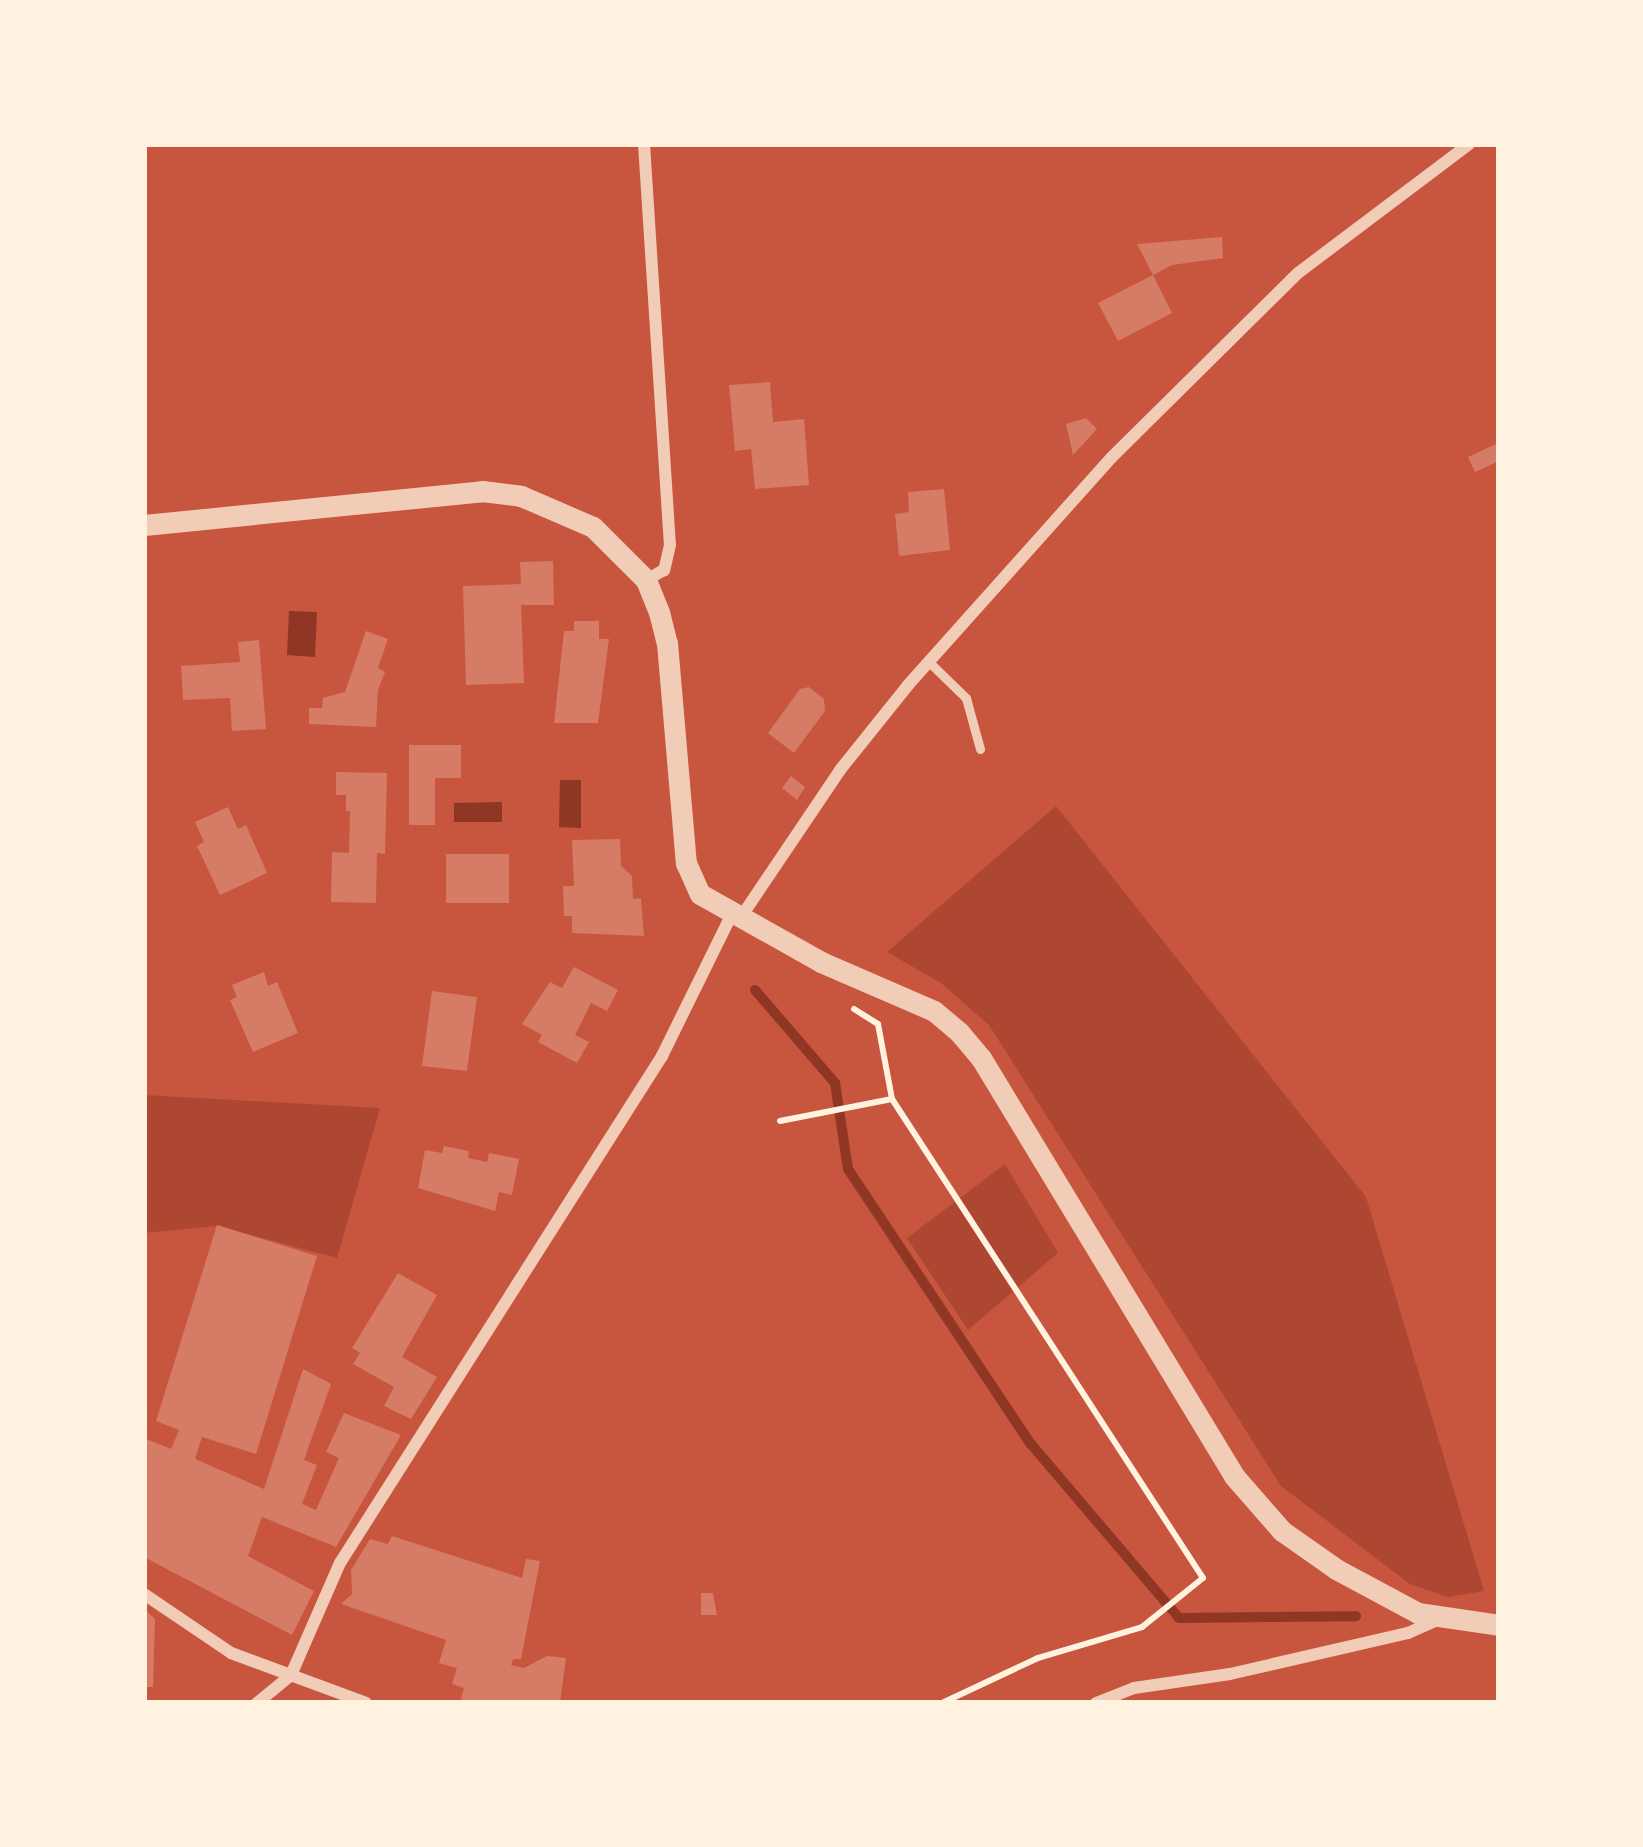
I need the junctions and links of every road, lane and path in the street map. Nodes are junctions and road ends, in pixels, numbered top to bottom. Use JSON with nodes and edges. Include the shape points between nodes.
{"nodes":[{"id":1,"x":644,"y":144,"type":"edge"},
{"id":2,"x":1469,"y":144,"type":"edge"},
{"id":3,"x":144,"y":525,"type":"edge"},
{"id":4,"x":646,"y":580,"type":"junction"},
{"id":5,"x":929,"y":662,"type":"junction"},
{"id":6,"x":980,"y":749,"type":"dead end"},
{"id":7,"x":736,"y":915,"type":"junction"},
{"id":8,"x":839,"y":970,"type":"junction"},
{"id":9,"x":892,"y":1099,"type":"junction"},
{"id":10,"x":780,"y":1120,"type":"dead end"},
{"id":11,"x":144,"y":1594,"type":"edge"},
{"id":12,"x":1421,"y":1622,"type":"junction"},
{"id":13,"x":1499,"y":1625,"type":"edge"},
{"id":14,"x":291,"y":1675,"type":"junction"},
{"id":15,"x":257,"y":1703,"type":"edge"},
{"id":16,"x":366,"y":1703,"type":"edge"},
{"id":17,"x":942,"y":1703,"type":"edge"},
{"id":18,"x":1096,"y":1703,"type":"edge"}],
"edges":[{"from":1,"to":4,"type":"street","via":[[670,545],[664,570]]},
{"from":2,"to":5,"type":"street","via":[[1359,223],[1231,337]]},
{"from":3,"to":4,"type":"street","via":[[482,490],[521,496],[593,527]]},
{"from":4,"to":7,"type":"street","via":[[667,644],[686,863],[700,894]]},
{"from":5,"to":6,"type":"lane","via":[[966,698]]},
{"from":5,"to":7,"type":"street"},
{"from":7,"to":8,"type":"street"},
{"from":7,"to":14,"type":"street","via":[[662,1056],[340,1563]]},
{"from":8,"to":9,"type":"path","via":[[832,995],[878,1024]]},
{"from":8,"to":12,"type":"street","via":[[934,1011],[981,1058],[1256,1506],[1322,1560]]},
{"from":9,"to":10,"type":"path"},
{"from":9,"to":17,"type":"path","via":[[1203,1578],[1142,1627],[1038,1658]]},
{"from":11,"to":14,"type":"street","via":[[230,1653]]},
{"from":12,"to":13,"type":"street"},
{"from":12,"to":18,"type":"street"},
{"from":14,"to":15,"type":"street"},
{"from":14,"to":16,"type":"street"}]}
